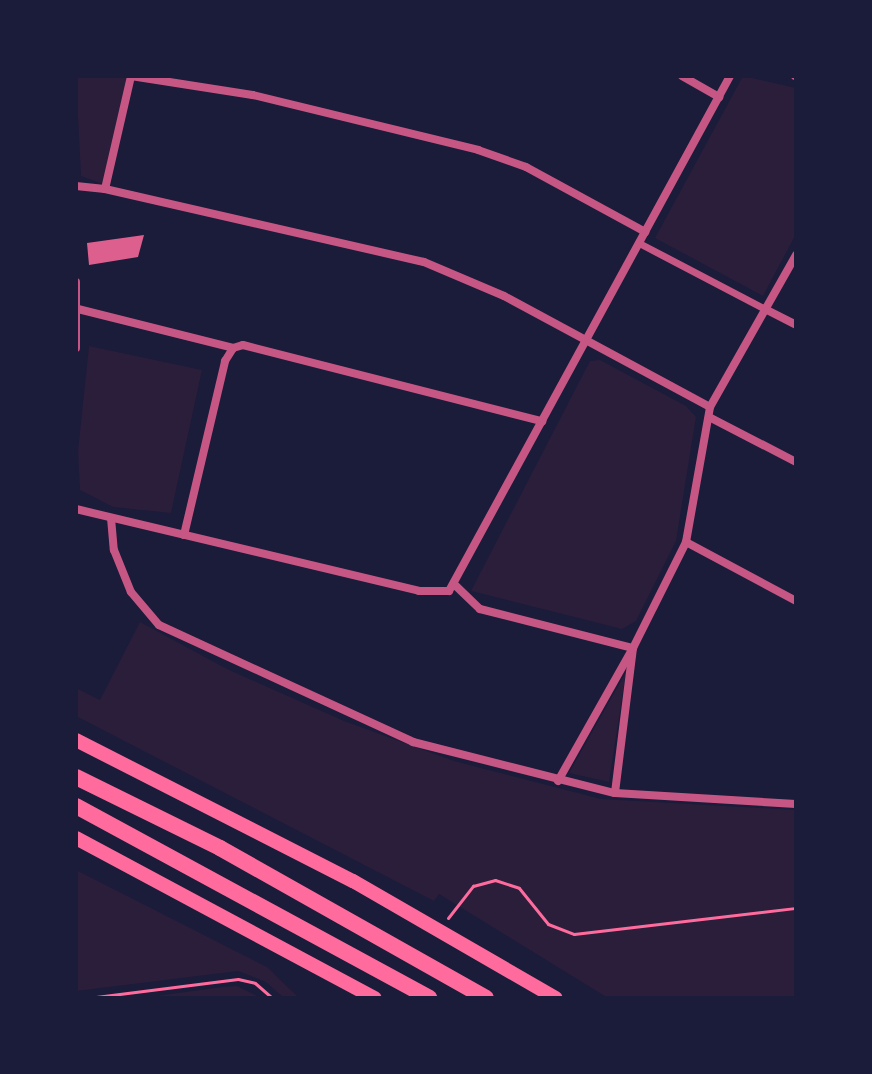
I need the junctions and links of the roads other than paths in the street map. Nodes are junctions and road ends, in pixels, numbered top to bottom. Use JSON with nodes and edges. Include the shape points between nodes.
{"nodes":[{"id":1,"x":131,"y":76,"type":"edge"},
{"id":2,"x":682,"y":76,"type":"edge"},
{"id":3,"x":730,"y":76,"type":"edge"},
{"id":4,"x":719,"y":97,"type":"junction"},
{"id":5,"x":76,"y":186,"type":"edge"},
{"id":6,"x":105,"y":189,"type":"junction"},
{"id":7,"x":645,"y":232,"type":"junction"},
{"id":8,"x":639,"y":243,"type":"junction"},
{"id":9,"x":796,"y":255,"type":"edge"},
{"id":10,"x":76,"y":282,"type":"edge"},
{"id":11,"x":78,"y":309,"type":"edge"},
{"id":12,"x":765,"y":309,"type":"junction"},
{"id":13,"x":796,"y":325,"type":"edge"},
{"id":14,"x":585,"y":344,"type":"junction"},
{"id":15,"x":76,"y":348,"type":"edge"},
{"id":16,"x":233,"y":348,"type":"junction"},
{"id":17,"x":709,"y":412,"type":"junction"},
{"id":18,"x":542,"y":421,"type":"junction"},
{"id":19,"x":796,"y":462,"type":"edge"},
{"id":20,"x":76,"y":509,"type":"edge"},
{"id":21,"x":111,"y":518,"type":"junction"},
{"id":22,"x":184,"y":535,"type":"junction"},
{"id":23,"x":686,"y":542,"type":"junction"},
{"id":24,"x":456,"y":586,"type":"junction"},
{"id":25,"x":796,"y":601,"type":"edge"},
{"id":26,"x":633,"y":648,"type":"junction"},
{"id":27,"x":76,"y":740,"type":"edge"},
{"id":28,"x":76,"y":777,"type":"edge"},
{"id":29,"x":558,"y":781,"type":"junction"},
{"id":30,"x":615,"y":793,"type":"junction"},
{"id":31,"x":796,"y":804,"type":"edge"},
{"id":32,"x":76,"y":806,"type":"edge"},
{"id":33,"x":76,"y":838,"type":"edge"},
{"id":34,"x":375,"y":998,"type":"edge"},
{"id":35,"x":429,"y":998,"type":"edge"},
{"id":36,"x":486,"y":998,"type":"edge"},
{"id":37,"x":556,"y":998,"type":"edge"}],
"edges":[{"from":1,"to":6,"type":"street"},
{"from":1,"to":7,"type":"street","via":[[253,95],[478,150],[526,167]]},
{"from":2,"to":4,"type":"street"},
{"from":3,"to":4,"type":"street"},
{"from":4,"to":7,"type":"street"},
{"from":5,"to":6,"type":"street"},
{"from":6,"to":14,"type":"street","via":[[424,262],[504,296]]},
{"from":7,"to":8,"type":"street"},
{"from":8,"to":12,"type":"street"},
{"from":8,"to":14,"type":"street"},
{"from":9,"to":12,"type":"street"},
{"from":10,"to":11,"type":"street"},
{"from":11,"to":15,"type":"street"},
{"from":11,"to":16,"type":"street"},
{"from":12,"to":13,"type":"street"},
{"from":12,"to":17,"type":"street"},
{"from":14,"to":17,"type":"street"},
{"from":14,"to":18,"type":"street"},
{"from":16,"to":18,"type":"street","via":[[243,345]]},
{"from":16,"to":22,"type":"street","via":[[225,361]]},
{"from":17,"to":19,"type":"street"},
{"from":17,"to":23,"type":"street"},
{"from":18,"to":24,"type":"street"},
{"from":20,"to":21,"type":"street"},
{"from":21,"to":22,"type":"street"},
{"from":21,"to":29,"type":"street","via":[[114,550],[131,592],[159,625],[413,742]]},
{"from":22,"to":24,"type":"street","via":[[430,594]]},
{"from":23,"to":25,"type":"street"},
{"from":23,"to":26,"type":"street"},
{"from":24,"to":26,"type":"street","via":[[480,609]]},
{"from":26,"to":29,"type":"street"},
{"from":26,"to":30,"type":"street"},
{"from":27,"to":37,"type":"highway","via":[[353,881]]},
{"from":28,"to":36,"type":"highway","via":[[220,848]]},
{"from":29,"to":30,"type":"street"},
{"from":30,"to":31,"type":"street"},
{"from":32,"to":35,"type":"highway"},
{"from":33,"to":34,"type":"highway"}]}
